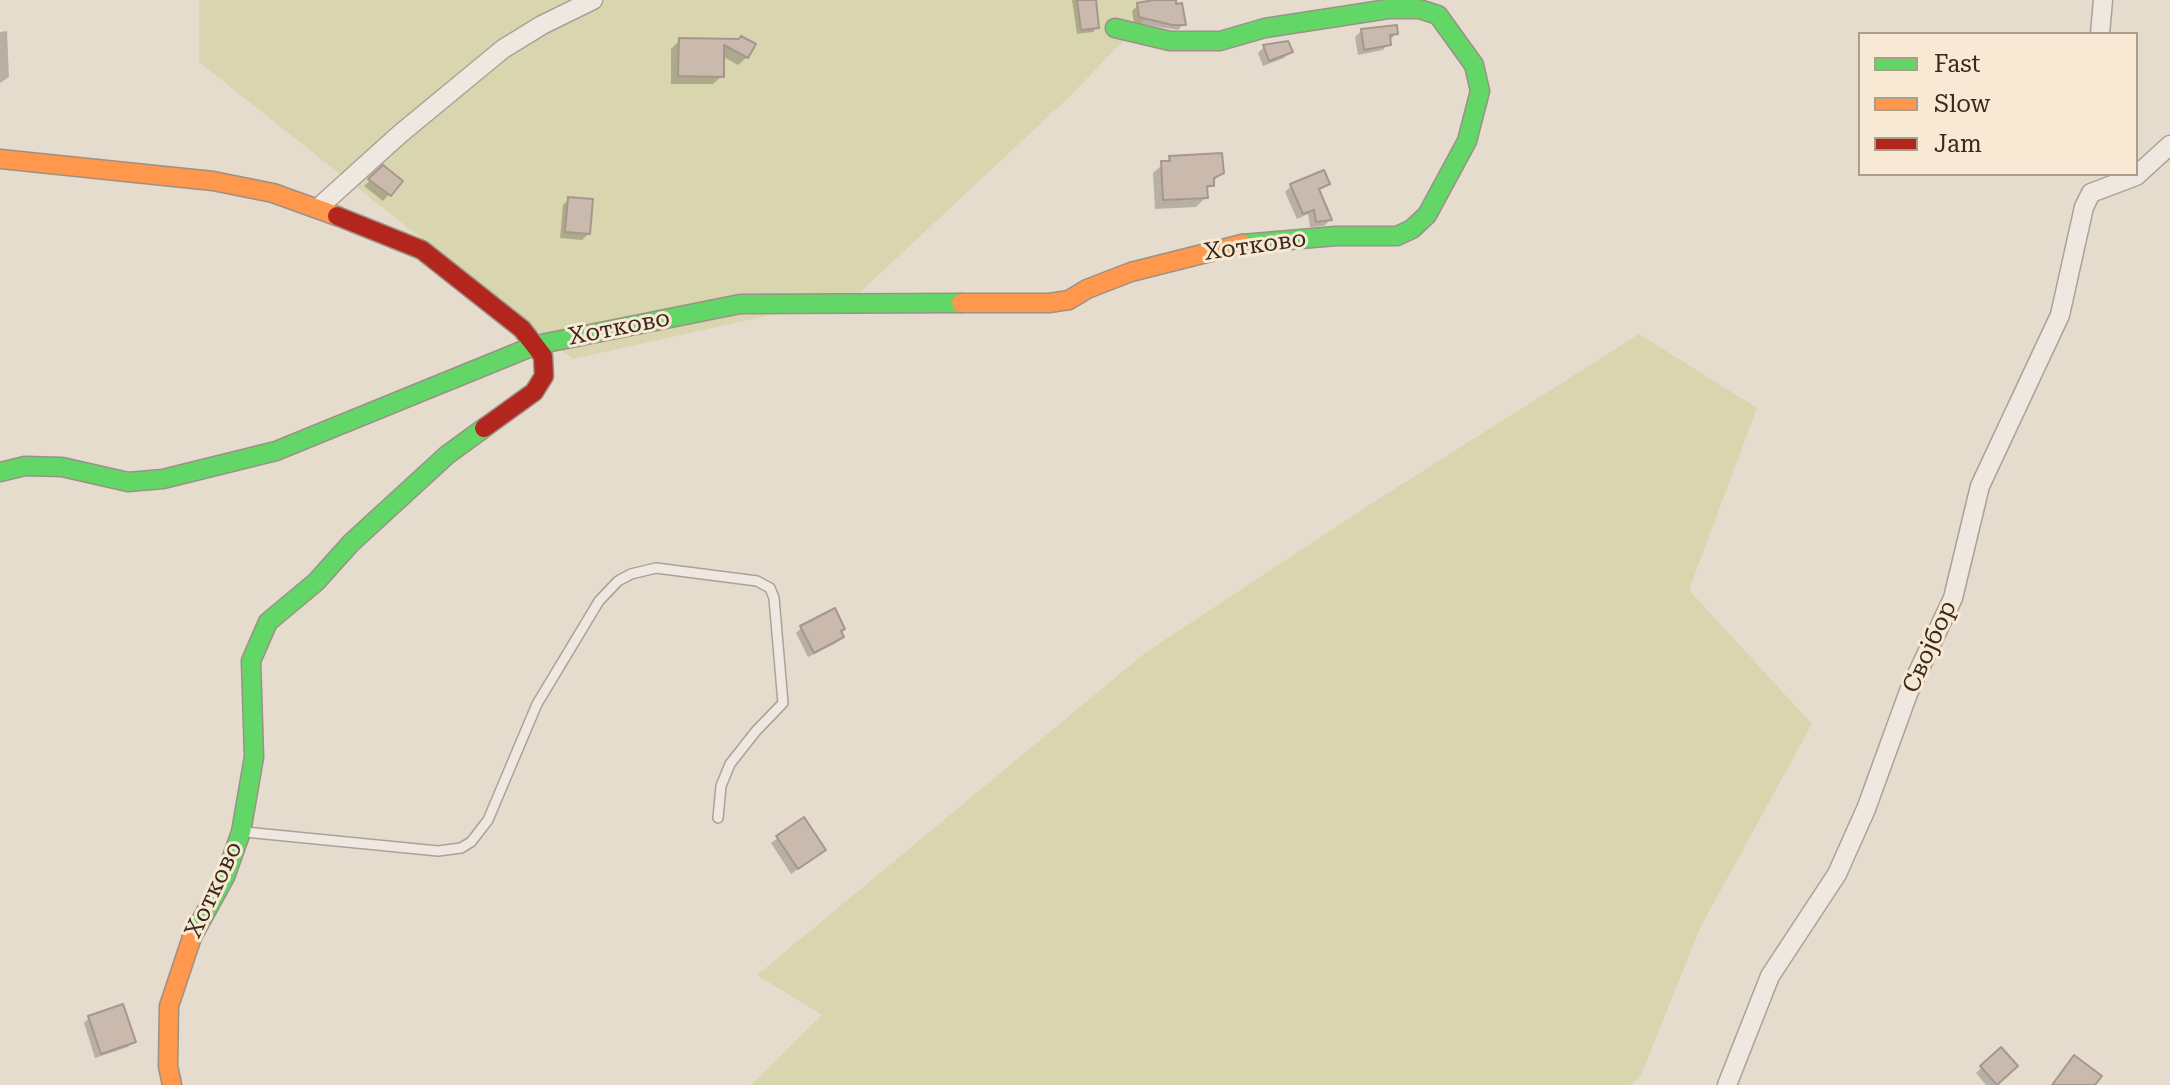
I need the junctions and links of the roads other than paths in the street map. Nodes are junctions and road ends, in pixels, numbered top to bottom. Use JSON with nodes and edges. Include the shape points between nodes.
{"nodes":[{"id":1,"x":593,"y":0,"type":"edge"},
{"id":2,"x":2103,"y":0,"type":"edge"},
{"id":3,"x":1115,"y":28,"type":"dead end"},
{"id":4,"x":2100,"y":32,"type":"edge"},
{"id":5,"x":2170,"y":145,"type":"edge"},
{"id":6,"x":0,"y":159,"type":"edge"},
{"id":7,"x":2138,"y":174,"type":"edge"},
{"id":8,"x":2087,"y":176,"type":"edge"},
{"id":9,"x":2136,"y":176,"type":"edge"},
{"id":10,"x":2091,"y":193,"type":"junction"},
{"id":11,"x":318,"y":208,"type":"junction"},
{"id":12,"x":536,"y":345,"type":"junction"},
{"id":13,"x":0,"y":472,"type":"edge"},
{"id":14,"x":718,"y":818,"type":"dead end"},
{"id":15,"x":241,"y":832,"type":"junction"},
{"id":16,"x":172,"y":1085,"type":"edge"},
{"id":17,"x":1727,"y":1085,"type":"edge"}],
"edges":[{"from":1,"to":11,"type":"street","via":[[503,49]]},
{"from":2,"to":4,"type":"street"},
{"from":3,"to":12,"type":"street","name":"Хотково","via":[[1170,41],[1220,41],[1265,28],[1419,9],[1438,15],[1474,65],[1480,91],[1475,117],[1427,215],[1397,236],[1311,237],[1227,246],[1131,272],[1069,300],[740,304]]},
{"from":5,"to":7,"type":"street"},
{"from":6,"to":11,"type":"street","name":"Хотково","via":[[213,181]]},
{"from":8,"to":10,"type":"street"},
{"from":9,"to":10,"type":"street"},
{"from":10,"to":17,"type":"street","name":"Својбор","via":[[2060,315],[1980,486],[1953,598],[1909,691],[1837,874],[1770,976]]},
{"from":11,"to":12,"type":"street","name":"Хотково","via":[[422,250]]},
{"from":12,"to":13,"type":"street","name":"Хотково","via":[[276,451],[163,479],[128,482],[62,467]]},
{"from":12,"to":15,"type":"street","name":"Хотково","via":[[543,356],[544,376],[534,392],[447,455],[268,622],[251,661],[254,757]]},
{"from":14,"to":15,"type":"lane","via":[[721,786],[730,764],[783,703],[774,598],[762,582],[656,568],[618,581],[599,601],[537,704],[488,820],[471,842],[438,851]]},
{"from":15,"to":16,"type":"street","name":"Хотково","via":[[225,877],[190,940],[169,1006]]}]}
